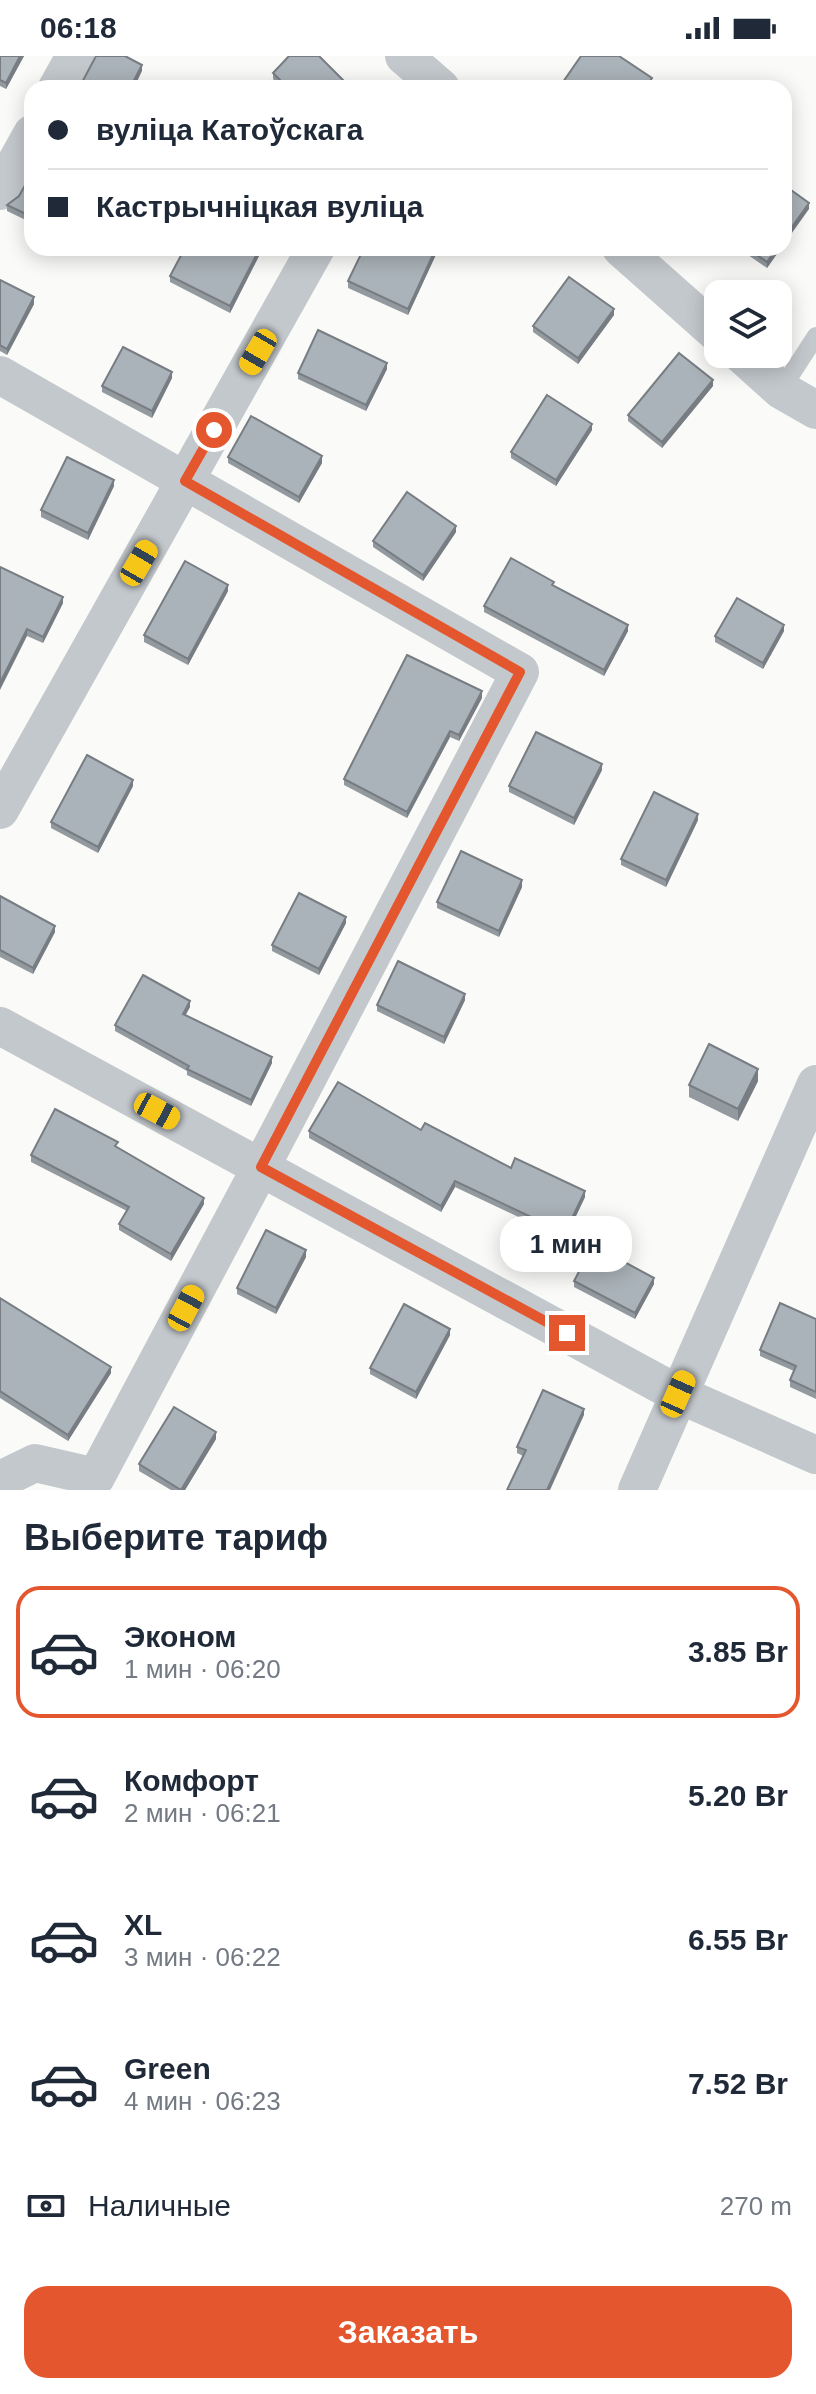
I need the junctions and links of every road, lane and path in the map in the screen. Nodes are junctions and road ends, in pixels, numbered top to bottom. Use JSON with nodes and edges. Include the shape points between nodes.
{"nodes":[{"id":1,"x":75,"y":56,"type":"edge"},
{"id":2,"x":62,"y":80,"type":"edge"},
{"id":3,"x":24,"y":148,"type":"edge"},
{"id":4,"x":0,"y":191,"type":"edge"},
{"id":5,"x":312,"y":256,"type":"edge"},
{"id":6,"x":630,"y":256,"type":"edge"},
{"id":7,"x":704,"y":322,"type":"edge"},
{"id":8,"x":816,"y":336,"type":"edge"},
{"id":9,"x":757,"y":368,"type":"edge"},
{"id":10,"x":0,"y":375,"type":"edge"},
{"id":11,"x":781,"y":390,"type":"junction"},
{"id":12,"x":816,"y":410,"type":"edge"},
{"id":13,"x":185,"y":481,"type":"junction"},
{"id":14,"x":0,"y":810,"type":"edge"},
{"id":15,"x":0,"y":1026,"type":"edge"},
{"id":16,"x":816,"y":1084,"type":"edge"},
{"id":17,"x":261,"y":1167,"type":"junction"},
{"id":18,"x":678,"y":1394,"type":"junction"},
{"id":19,"x":816,"y":1455,"type":"edge"},
{"id":20,"x":0,"y":1480,"type":"edge"},
{"id":21,"x":108,"y":1483,"type":"edge"},
{"id":22,"x":637,"y":1490,"type":"edge"}],
"edges":[{"from":1,"to":2,"type":"street"},
{"from":3,"to":4,"type":"street"},
{"from":5,"to":13,"type":"street"},
{"from":6,"to":7,"type":"street"},
{"from":8,"to":11,"type":"lane"},
{"from":9,"to":11,"type":"street"},
{"from":10,"to":13,"type":"street"},
{"from":11,"to":12,"type":"street"},
{"from":13,"to":14,"type":"street"},
{"from":13,"to":17,"type":"street","via":[[520,672]]},
{"from":15,"to":17,"type":"street"},
{"from":16,"to":18,"type":"street"},
{"from":17,"to":18,"type":"street"},
{"from":17,"to":21,"type":"street"},
{"from":18,"to":19,"type":"street"},
{"from":18,"to":22,"type":"street"},
{"from":20,"to":21,"type":"street","via":[[35,1463]]}]}
